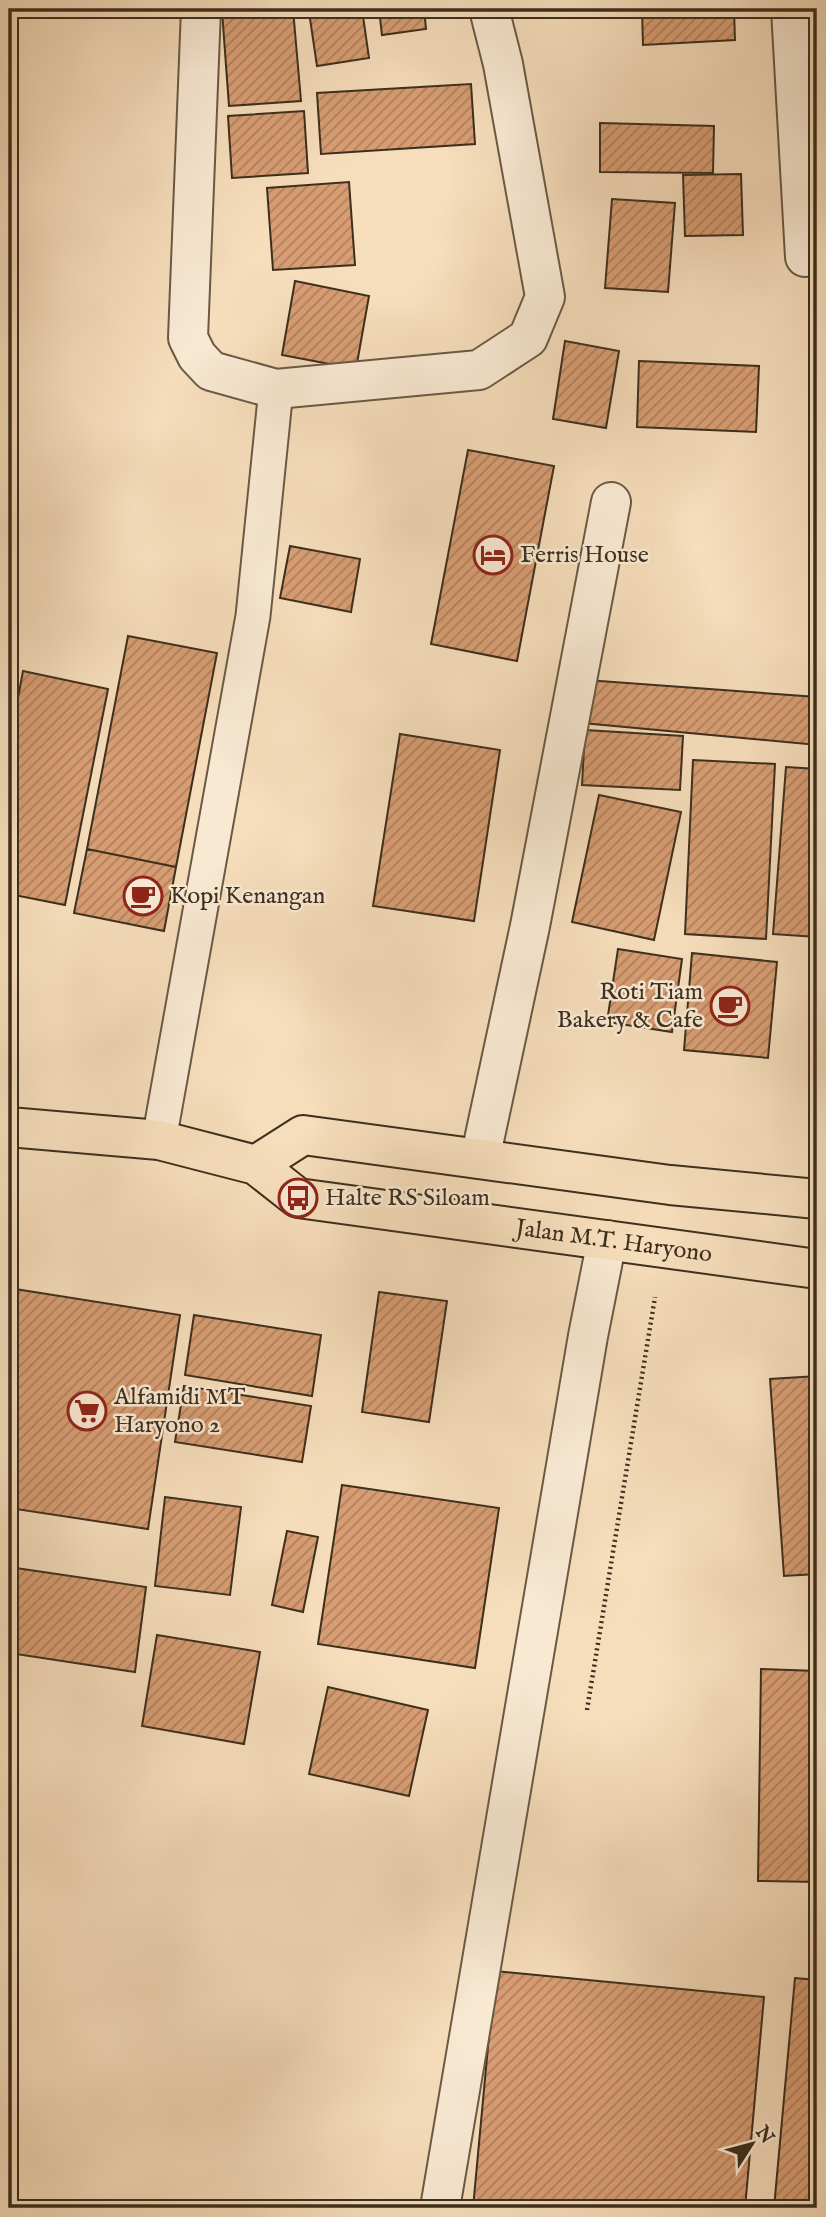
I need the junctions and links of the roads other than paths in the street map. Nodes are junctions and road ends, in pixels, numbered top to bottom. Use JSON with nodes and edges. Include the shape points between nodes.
{"nodes":[{"id":1,"x":201,"y":9,"type":"edge"},
{"id":2,"x":489,"y":9,"type":"edge"},
{"id":3,"x":791,"y":9,"type":"edge"},
{"id":4,"x":805,"y":257,"type":"dead end"},
{"id":5,"x":276,"y":388,"type":"junction"},
{"id":6,"x":611,"y":502,"type":"dead end"},
{"id":7,"x":9,"y":1127,"type":"edge"},
{"id":8,"x":159,"y":1140,"type":"junction"},
{"id":9,"x":480,"y":1159,"type":"junction"},
{"id":10,"x":256,"y":1165,"type":"junction"},
{"id":11,"x":817,"y":1199,"type":"edge"},
{"id":12,"x":607,"y":1240,"type":"junction"},
{"id":13,"x":817,"y":1269,"type":"edge"},
{"id":14,"x":440,"y":2208,"type":"edge"}],
"edges":[{"from":1,"to":5,"type":"street","via":[[188,338],[211,371]]},
{"from":2,"to":5,"type":"street","via":[[545,297],[528,338],[479,370]]},
{"from":3,"to":4,"type":"street"},
{"from":5,"to":8,"type":"lane","via":[[253,616]]},
{"from":6,"to":9,"type":"street"},
{"from":7,"to":8,"type":"main road","name":"Jalan M.T. Haryono"},
{"from":8,"to":10,"type":"main road","name":"Jalan M.T. Haryono"},
{"from":9,"to":10,"type":"main road","via":[[303,1135]]},
{"from":9,"to":11,"type":"main road"},
{"from":10,"to":12,"type":"main road","name":"Jalan M.T. Haryono","via":[[298,1198]]},
{"from":12,"to":13,"type":"main road","name":"Jalan M.T. Haryono"},
{"from":12,"to":14,"type":"street"}]}
